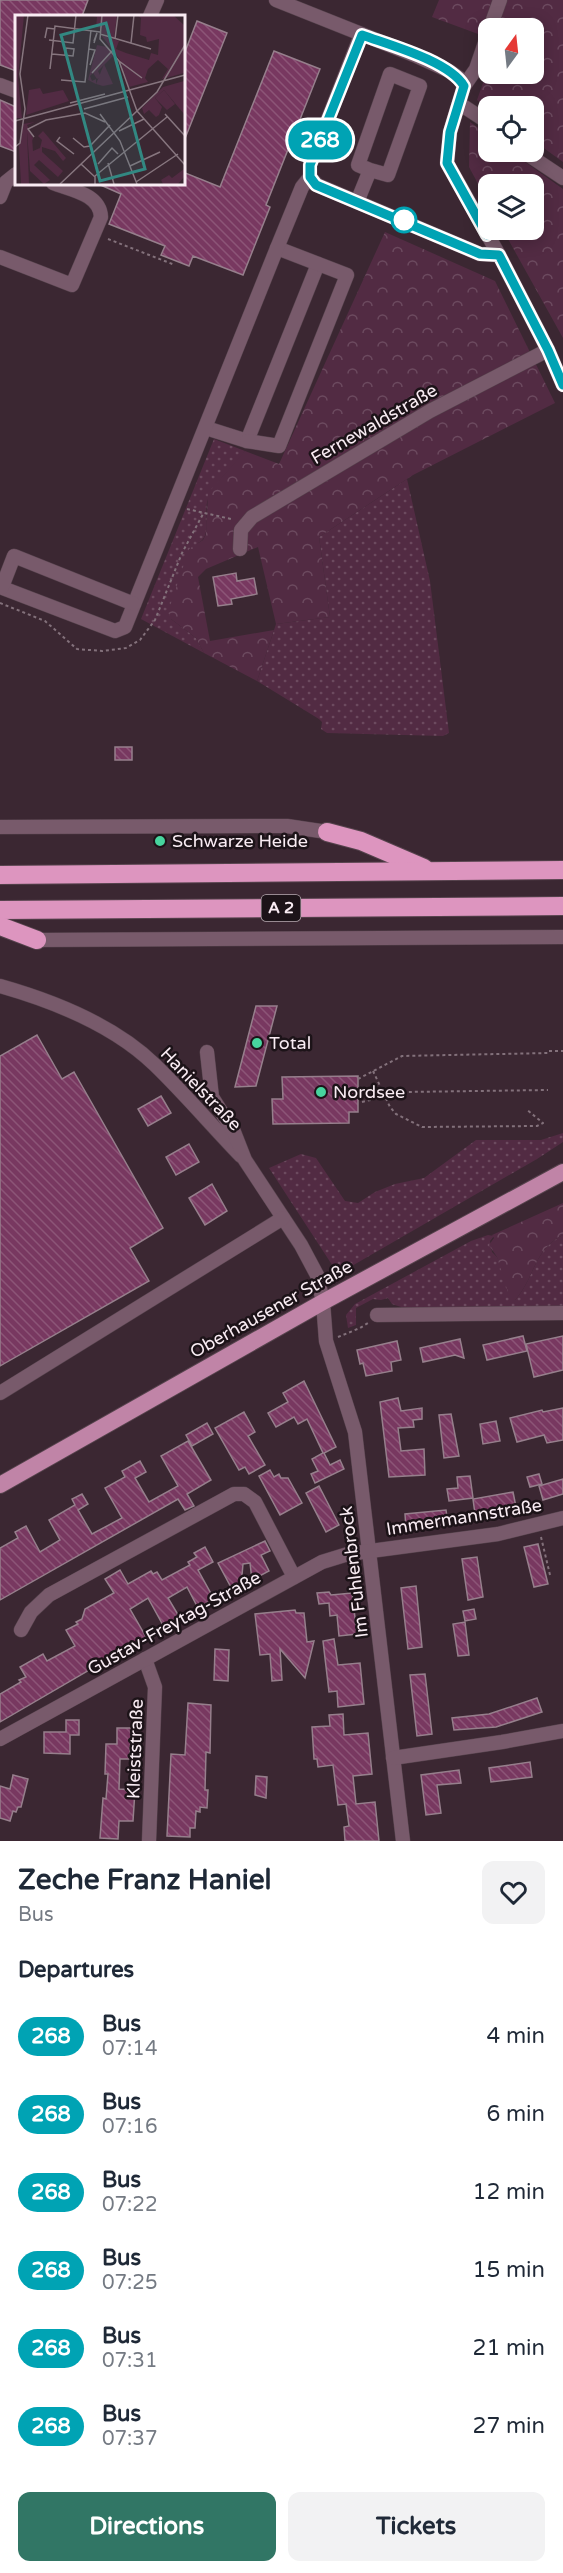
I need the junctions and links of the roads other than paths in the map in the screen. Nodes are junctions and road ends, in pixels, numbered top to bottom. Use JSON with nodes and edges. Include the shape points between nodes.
{"nodes":[{"id":1,"x":157,"y":0,"type":"edge"},
{"id":2,"x":276,"y":0,"type":"edge"},
{"id":3,"x":500,"y":0,"type":"edge"},
{"id":4,"x":150,"y":15,"type":"edge"},
{"id":5,"x":493,"y":18,"type":"edge"},
{"id":6,"x":362,"y":35,"type":"junction"},
{"id":7,"x":478,"y":63,"type":"edge"},
{"id":8,"x":0,"y":85,"type":"edge"},
{"id":9,"x":464,"y":86,"type":"junction"},
{"id":10,"x":15,"y":91,"type":"edge"},
{"id":11,"x":460,"y":104,"type":"junction"},
{"id":12,"x":478,"y":116,"type":"edge"},
{"id":13,"x":539,"y":162,"type":"edge"},
{"id":14,"x":370,"y":170,"type":"junction"},
{"id":15,"x":15,"y":175,"type":"edge"},
{"id":16,"x":310,"y":177,"type":"junction"},
{"id":17,"x":563,"y":178,"type":"edge"},
{"id":18,"x":56,"y":184,"type":"edge"},
{"id":19,"x":0,"y":197,"type":"edge"},
{"id":20,"x":357,"y":202,"type":"junction"},
{"id":21,"x":276,"y":248,"type":"junction"},
{"id":22,"x":499,"y":255,"type":"junction"},
{"id":23,"x":0,"y":257,"type":"edge"},
{"id":24,"x":318,"y":264,"type":"junction"},
{"id":25,"x":548,"y":350,"type":"junction"},
{"id":26,"x":563,"y":385,"type":"edge"},
{"id":27,"x":206,"y":428,"type":"junction"},
{"id":28,"x":247,"y":441,"type":"junction"},
{"id":29,"x":240,"y":549,"type":"dead end"},
{"id":30,"x":1,"y":587,"type":"edge"},
{"id":31,"x":134,"y":604,"type":"junction"},
{"id":32,"x":0,"y":826,"type":"edge"},
{"id":33,"x":327,"y":832,"type":"joint"},
{"id":34,"x":563,"y":870,"type":"edge"},
{"id":35,"x":432,"y":872,"type":"junction"},
{"id":36,"x":0,"y":875,"type":"edge"},
{"id":37,"x":563,"y":906,"type":"edge"},
{"id":38,"x":0,"y":910,"type":"edge"},
{"id":39,"x":0,"y":926,"type":"edge"},
{"id":40,"x":563,"y":937,"type":"edge"},
{"id":41,"x":37,"y":940,"type":"joint"},
{"id":42,"x":0,"y":986,"type":"edge"},
{"id":43,"x":207,"y":1052,"type":"dead end"},
{"id":44,"x":244,"y":1160,"type":"junction"},
{"id":45,"x":563,"y":1172,"type":"edge"},
{"id":46,"x":283,"y":1218,"type":"junction"},
{"id":47,"x":323,"y":1302,"type":"junction"},
{"id":48,"x":563,"y":1313,"type":"edge"},
{"id":49,"x":377,"y":1315,"type":"road end"},
{"id":50,"x":0,"y":1393,"type":"edge"},
{"id":51,"x":0,"y":1485,"type":"edge"},
{"id":52,"x":563,"y":1518,"type":"edge"},
{"id":53,"x":370,"y":1551,"type":"junction"},
{"id":54,"x":294,"y":1577,"type":"junction"},
{"id":55,"x":21,"y":1630,"type":"dead end"},
{"id":56,"x":145,"y":1659,"type":"junction"},
{"id":57,"x":563,"y":1731,"type":"edge"},
{"id":58,"x":0,"y":1739,"type":"edge"},
{"id":59,"x":393,"y":1758,"type":"junction"},
{"id":60,"x":149,"y":1841,"type":"edge"},
{"id":61,"x":403,"y":1841,"type":"edge"}],
"edges":[{"from":1,"to":4,"type":"street"},
{"from":2,"to":6,"type":"street"},
{"from":3,"to":5,"type":"street"},
{"from":6,"to":9,"type":"street","via":[[449,71]]},
{"from":6,"to":16,"type":"street","via":[[310,165]]},
{"from":7,"to":9,"type":"street"},
{"from":8,"to":10,"type":"street"},
{"from":9,"to":11,"type":"street"},
{"from":11,"to":12,"type":"street"},
{"from":11,"to":22,"type":"street","via":[[450,132],[447,163]]},
{"from":13,"to":17,"type":"street"},
{"from":14,"to":14,"type":"street","via":[[388,175],[420,86],[390,74],[358,165]]},
{"from":14,"to":20,"type":"street"},
{"from":15,"to":19,"type":"street","via":[[6,182]]},
{"from":16,"to":20,"type":"street","via":[[316,185]]},
{"from":16,"to":21,"type":"street"},
{"from":18,"to":23,"type":"street","via":[[95,199],[101,208],[101,217],[72,285]]},
{"from":20,"to":22,"type":"street","via":[[480,254]]},
{"from":21,"to":24,"type":"street"},
{"from":21,"to":27,"type":"street"},
{"from":22,"to":25,"type":"street"},
{"from":24,"to":28,"type":"street"},
{"from":24,"to":28,"type":"street","via":[[347,276],[279,446]]},
{"from":25,"to":26,"type":"street"},
{"from":25,"to":29,"type":"street","name":"Fernewaldstraße","via":[[430,411],[252,517],[241,530]]},
{"from":27,"to":28,"type":"street"},
{"from":27,"to":31,"type":"street"},
{"from":30,"to":31,"type":"street","via":[[115,631],[124,627]]},
{"from":30,"to":31,"type":"street","via":[[14,556]]},
{"from":32,"to":33,"type":"street","via":[[287,826]]},
{"from":33,"to":35,"type":"highway","via":[[361,841]]},
{"from":34,"to":35,"type":"highway","number":"A 2"},
{"from":35,"to":36,"type":"highway","number":"A 2"},
{"from":37,"to":38,"type":"highway","number":"A 2"},
{"from":39,"to":41,"type":"highway"},
{"from":40,"to":41,"type":"street"},
{"from":42,"to":44,"type":"street","name":"Hanielstraße","via":[[73,1011],[122,1041],[154,1064]]},
{"from":43,"to":44,"type":"street","name":"Hanielstraße","via":[[212,1097],[234,1132]]},
{"from":44,"to":46,"type":"street","name":"Hanielstraße"},
{"from":45,"to":47,"type":"main road","name":"Oberhausener Straße"},
{"from":46,"to":47,"type":"street","name":"Hanielstraße","via":[[317,1275]]},
{"from":46,"to":50,"type":"street"},
{"from":47,"to":51,"type":"main road","name":"Oberhausener Straße"},
{"from":47,"to":53,"type":"street","name":"Im Fuhlenbrock","via":[[327,1341],[355,1432]]},
{"from":48,"to":49,"type":"street"},
{"from":52,"to":53,"type":"street","name":"Immermannstraße","via":[[467,1538]]},
{"from":53,"to":54,"type":"street","name":"Gustav-Freytag-Straße","via":[[335,1557]]},
{"from":53,"to":59,"type":"street","name":"Im Fuhlenbrock"},
{"from":54,"to":55,"type":"street","via":[[255,1502],[244,1494],[234,1494],[49,1595],[31,1612]]},
{"from":54,"to":56,"type":"street","name":"Gustav-Freytag-Straße"},
{"from":56,"to":58,"type":"street","name":"Gustav-Freytag-Straße"},
{"from":56,"to":60,"type":"street","name":"Kleiststraße","via":[[155,1687]]},
{"from":57,"to":59,"type":"street"},
{"from":59,"to":61,"type":"street","name":"Im Fuhlenbrock"}]}
